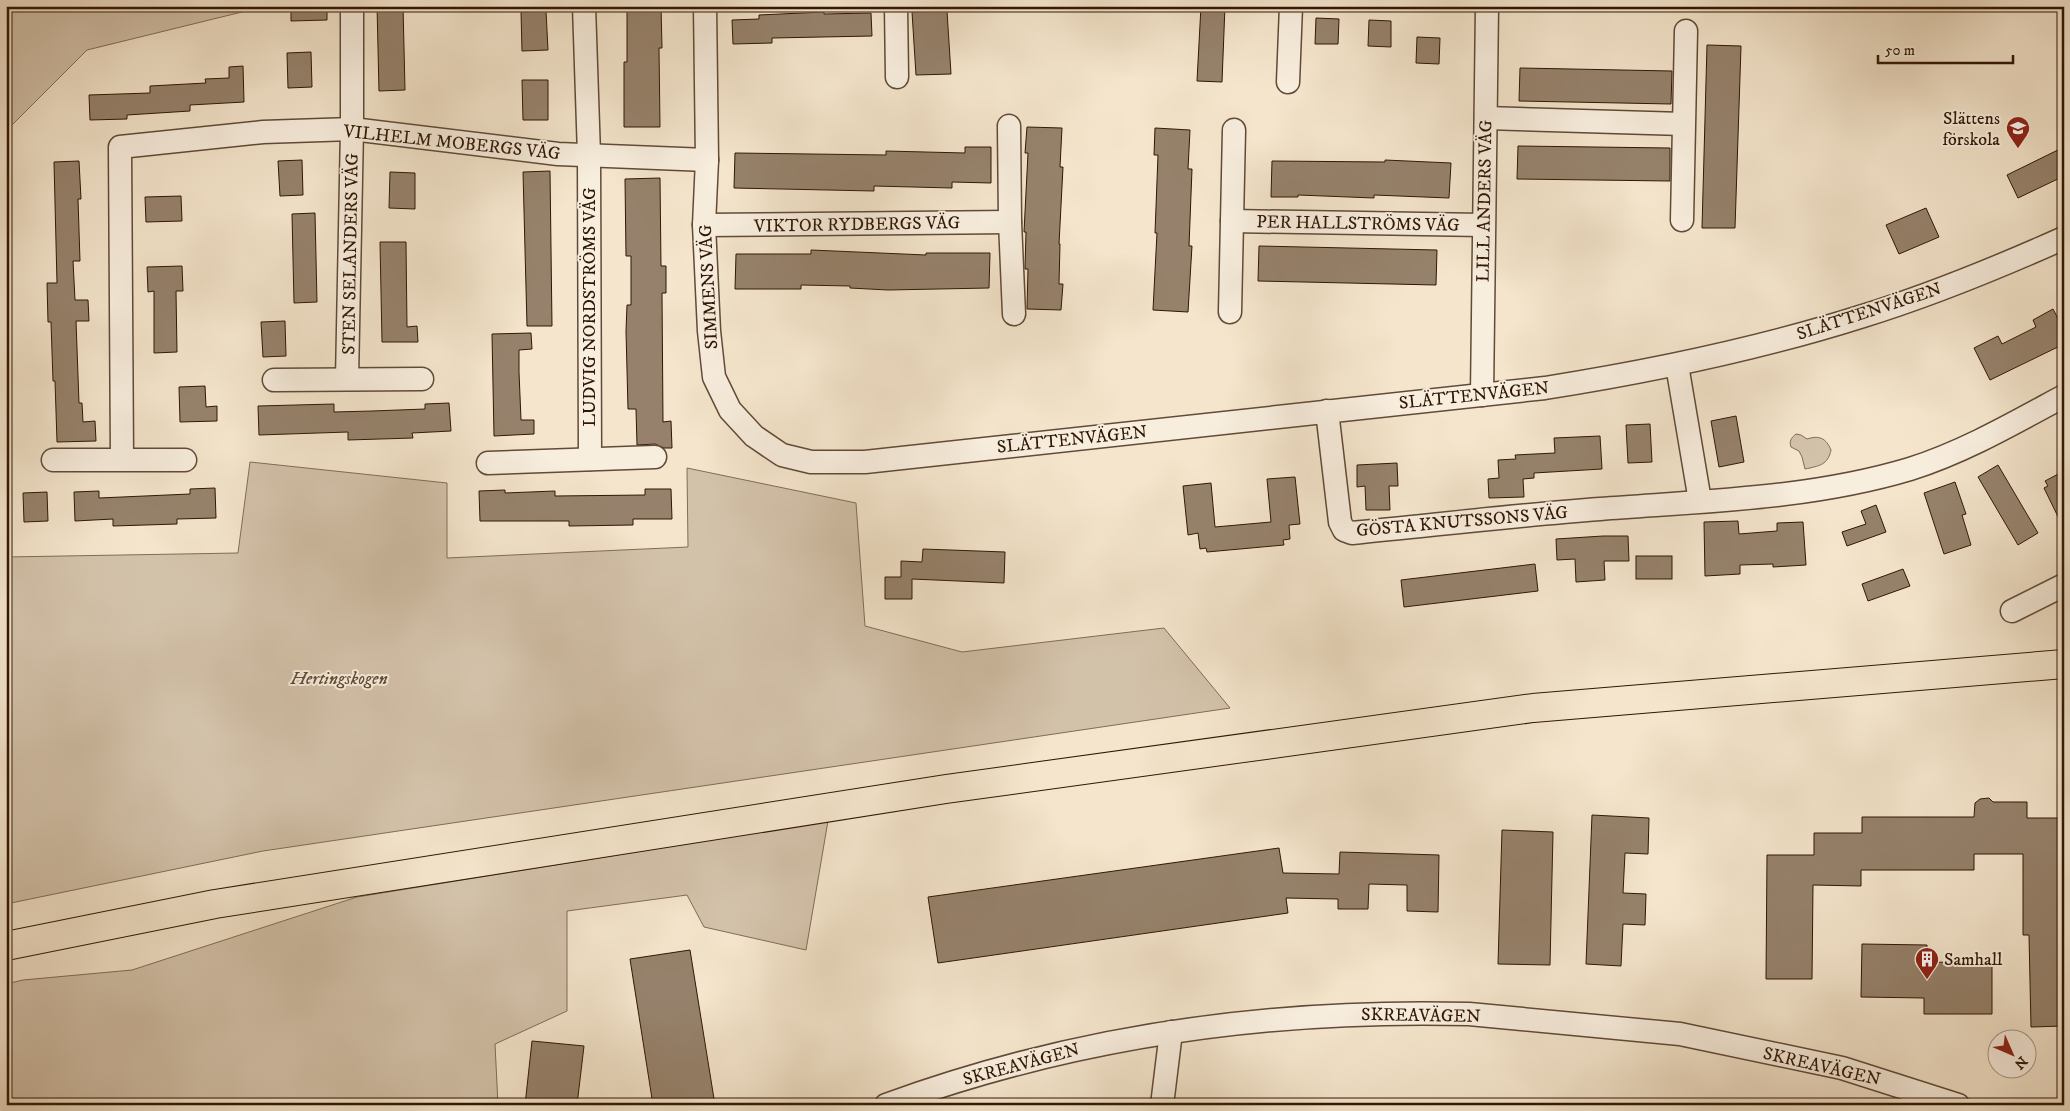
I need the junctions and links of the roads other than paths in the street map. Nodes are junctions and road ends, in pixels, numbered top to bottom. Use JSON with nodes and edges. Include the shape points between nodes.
{"nodes":[{"id":1,"x":352,"y":6,"type":"edge"},
{"id":2,"x":584,"y":6,"type":"edge"},
{"id":3,"x":705,"y":6,"type":"edge"},
{"id":4,"x":896,"y":6,"type":"edge"},
{"id":5,"x":1291,"y":6,"type":"edge"},
{"id":6,"x":1487,"y":6,"type":"edge"},
{"id":7,"x":1686,"y":31,"type":"dead end"},
{"id":8,"x":898,"y":77,"type":"dead end"},
{"id":9,"x":1288,"y":82,"type":"dead end"},
{"id":10,"x":1486,"y":118,"type":"junction"},
{"id":11,"x":1683,"y":124,"type":"junction"},
{"id":12,"x":1009,"y":126,"type":"dead end"},
{"id":13,"x":352,"y":129,"type":"junction"},
{"id":14,"x":1234,"y":130,"type":"dead end"},
{"id":15,"x":589,"y":155,"type":"junction"},
{"id":16,"x":707,"y":160,"type":"junction"},
{"id":17,"x":1682,"y":220,"type":"dead end"},
{"id":18,"x":1232,"y":221,"type":"junction"},
{"id":19,"x":1010,"y":222,"type":"junction"},
{"id":20,"x":704,"y":225,"type":"junction"},
{"id":21,"x":1484,"y":225,"type":"junction"},
{"id":22,"x":2064,"y":238,"type":"edge"},
{"id":23,"x":1230,"y":312,"type":"dead end"},
{"id":24,"x":1014,"y":314,"type":"dead end"},
{"id":25,"x":1677,"y":364,"type":"junction"},
{"id":26,"x":347,"y":379,"type":"junction"},
{"id":27,"x":422,"y":379,"type":"dead end"},
{"id":28,"x":274,"y":380,"type":"dead end"},
{"id":29,"x":1482,"y":395,"type":"junction"},
{"id":30,"x":2064,"y":396,"type":"edge"},
{"id":31,"x":1327,"y":411,"type":"junction"},
{"id":32,"x":656,"y":457,"type":"dead end"},
{"id":33,"x":590,"y":458,"type":"junction"},
{"id":34,"x":122,"y":459,"type":"junction"},
{"id":35,"x":53,"y":460,"type":"dead end"},
{"id":36,"x":185,"y":460,"type":"dead end"},
{"id":37,"x":488,"y":462,"type":"dead end"},
{"id":38,"x":865,"y":462,"type":"joint"},
{"id":39,"x":1700,"y":501,"type":"junction"},
{"id":40,"x":2064,"y":584,"type":"edge"},
{"id":41,"x":2012,"y":611,"type":"dead end"},
{"id":42,"x":2064,"y":664,"type":"edge"},
{"id":43,"x":6,"y":946,"type":"edge"},
{"id":44,"x":1171,"y":1032,"type":"junction"},
{"id":45,"x":886,"y":1105,"type":"edge"},
{"id":46,"x":1162,"y":1105,"type":"edge"},
{"id":47,"x":1958,"y":1105,"type":"edge"}],
"edges":[{"from":1,"to":13,"type":"street","name":"STEN SELANDERS VÄG"},
{"from":2,"to":15,"type":"street","name":"LUDVIG NORDSTRÖMS VÄG"},
{"from":3,"to":16,"type":"street","name":"SIMMENS VÄG"},
{"from":4,"to":8,"type":"street"},
{"from":5,"to":9,"type":"street"},
{"from":6,"to":10,"type":"street","name":"LILL ANDERS VÄG"},
{"from":7,"to":11,"type":"street"},
{"from":10,"to":11,"type":"street"},
{"from":10,"to":21,"type":"street","name":"LILL ANDERS VÄG"},
{"from":11,"to":17,"type":"street"},
{"from":12,"to":19,"type":"street"},
{"from":13,"to":15,"type":"street","name":"VILHELM MOBERGS VÄG"},
{"from":13,"to":26,"type":"street","name":"STEN SELANDERS VÄG"},
{"from":13,"to":34,"type":"street","name":"VILHELM MOBERGS VÄG","via":[[263,132],[120,147]]},
{"from":14,"to":18,"type":"street","name":"PER HALLSTRÖMS VÄG"},
{"from":15,"to":16,"type":"street","name":"VILHELM MOBERGS VÄG"},
{"from":15,"to":33,"type":"street","name":"LUDVIG NORDSTRÖMS VÄG"},
{"from":16,"to":20,"type":"street","name":"SIMMENS VÄG"},
{"from":18,"to":21,"type":"street","name":"PER HALLSTRÖMS VÄG"},
{"from":18,"to":23,"type":"street","name":"PER HALLSTRÖMS VÄG"},
{"from":19,"to":20,"type":"street","name":"VIKTOR RYDBERGS VÄG"},
{"from":19,"to":24,"type":"street"},
{"from":20,"to":38,"type":"street","name":"SIMMENS VÄG","via":[[714,377],[730,410],[754,436],[782,455],[811,462]]},
{"from":21,"to":29,"type":"street","name":"LILL ANDERS VÄG"},
{"from":22,"to":25,"type":"street","name":"SLÄTTENVÄGEN","via":[[1966,279],[1864,316],[1767,344]]},
{"from":25,"to":29,"type":"street","name":"SLÄTTENVÄGEN","via":[[1545,388]]},
{"from":25,"to":39,"type":"street"},
{"from":26,"to":27,"type":"street","name":"STEN SELANDERS VÄG"},
{"from":26,"to":28,"type":"street","name":"STEN SELANDERS VÄG"},
{"from":29,"to":31,"type":"street","name":"SLÄTTENVÄGEN"},
{"from":30,"to":39,"type":"street","name":"GÖSTA KNUTSSONS VÄG","via":[[2001,430],[1910,469],[1835,487]]},
{"from":31,"to":38,"type":"street","name":"SLÄTTENVÄGEN"},
{"from":31,"to":39,"type":"street","name":"GÖSTA KNUTSSONS VÄG","via":[[1340,522],[1344,530],[1352,533]]},
{"from":32,"to":33,"type":"street"},
{"from":33,"to":37,"type":"street"},
{"from":34,"to":35,"type":"street"},
{"from":34,"to":36,"type":"street"},
{"from":40,"to":41,"type":"street"},
{"from":42,"to":43,"type":"main road","via":[[1532,708],[1024,778],[215,904]]},
{"from":44,"to":45,"type":"street","name":"SKREAVÄGEN","via":[[1090,1046],[996,1069]]},
{"from":44,"to":46,"type":"street"},
{"from":44,"to":47,"type":"street","name":"SKREAVÄGEN","via":[[1282,1018],[1351,1014],[1470,1014],[1680,1034],[1842,1068]]}]}
